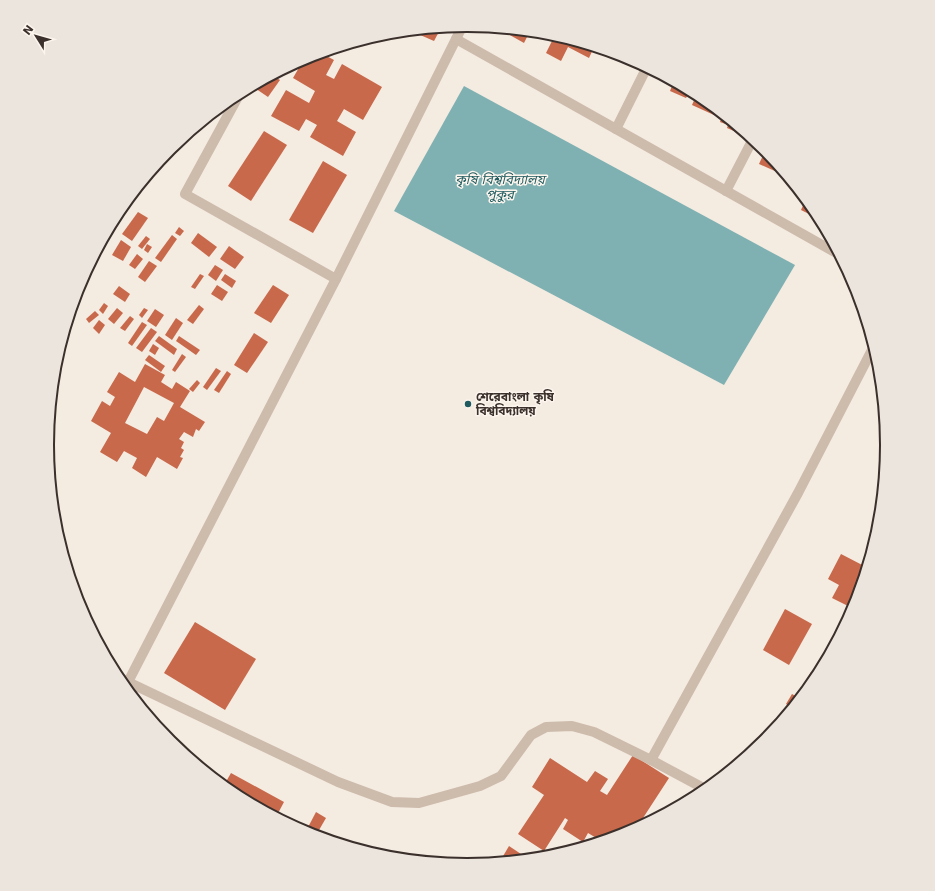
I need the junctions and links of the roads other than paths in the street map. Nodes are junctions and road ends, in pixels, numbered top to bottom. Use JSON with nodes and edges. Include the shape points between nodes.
{"nodes":[{"id":1,"x":460,"y":32,"type":"edge"},
{"id":2,"x":456,"y":39,"type":"junction"},
{"id":3,"x":644,"y":72,"type":"edge"},
{"id":4,"x":233,"y":105,"type":"edge"},
{"id":5,"x":616,"y":130,"type":"junction"},
{"id":6,"x":750,"y":144,"type":"edge"},
{"id":7,"x":726,"y":191,"type":"junction"},
{"id":8,"x":832,"y":250,"type":"edge"},
{"id":9,"x":336,"y":279,"type":"junction"},
{"id":10,"x":870,"y":353,"type":"edge"},
{"id":11,"x":129,"y":682,"type":"edge"},
{"id":12,"x":133,"y":688,"type":"edge"},
{"id":13,"x":651,"y":760,"type":"junction"},
{"id":14,"x":701,"y":787,"type":"edge"}],
"edges":[{"from":1,"to":2,"type":"street"},
{"from":2,"to":5,"type":"street"},
{"from":2,"to":9,"type":"street"},
{"from":3,"to":5,"type":"street"},
{"from":4,"to":9,"type":"street","via":[[185,194]]},
{"from":5,"to":7,"type":"street"},
{"from":6,"to":7,"type":"street"},
{"from":7,"to":8,"type":"street"},
{"from":9,"to":11,"type":"street"},
{"from":10,"to":13,"type":"street","via":[[798,493]]},
{"from":12,"to":13,"type":"street","via":[[338,782],[392,802],[418,803],[494,780],[501,776],[531,735],[546,727],[572,726],[594,732]]},
{"from":13,"to":14,"type":"street"}]}
